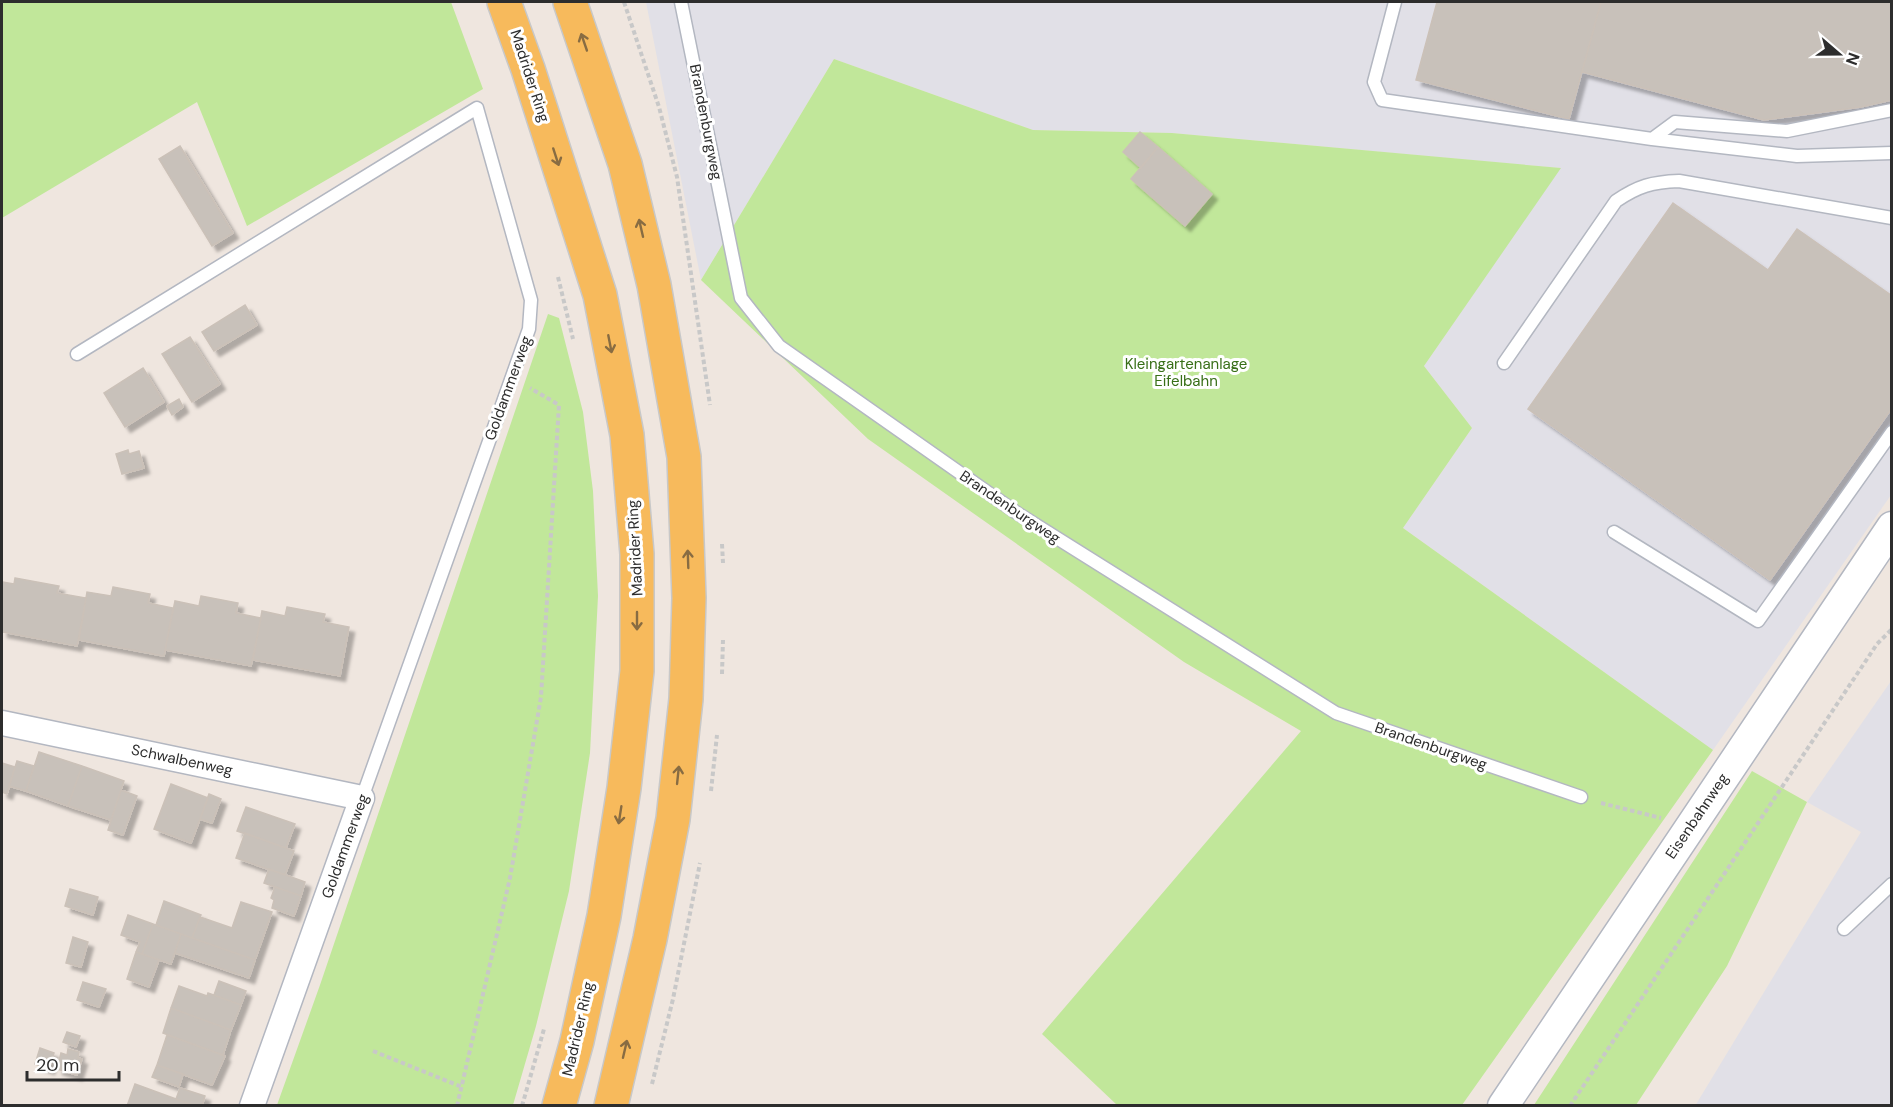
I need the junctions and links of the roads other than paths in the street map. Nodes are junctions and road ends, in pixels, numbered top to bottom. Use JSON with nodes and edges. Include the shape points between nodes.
{"nodes":[{"id":1,"x":504,"y":2,"type":"edge"},
{"id":2,"x":570,"y":2,"type":"edge"},
{"id":3,"x":681,"y":2,"type":"edge"},
{"id":4,"x":1395,"y":2,"type":"edge"},
{"id":5,"x":1892,"y":110,"type":"edge"},
{"id":6,"x":1652,"y":140,"type":"junction"},
{"id":7,"x":1892,"y":153,"type":"edge"},
{"id":8,"x":1892,"y":218,"type":"edge"},
{"id":9,"x":77,"y":354,"type":"dead end"},
{"id":10,"x":1504,"y":363,"type":"dead end"},
{"id":11,"x":1892,"y":432,"type":"edge"},
{"id":12,"x":1892,"y":527,"type":"edge"},
{"id":13,"x":1614,"y":532,"type":"dead end"},
{"id":14,"x":2,"y":723,"type":"edge"},
{"id":15,"x":1581,"y":797,"type":"road end"},
{"id":16,"x":362,"y":798,"type":"junction"},
{"id":17,"x":1892,"y":884,"type":"edge"},
{"id":18,"x":1844,"y":929,"type":"dead end"},
{"id":19,"x":252,"y":1106,"type":"edge"},
{"id":20,"x":559,"y":1106,"type":"edge"},
{"id":21,"x":611,"y":1106,"type":"edge"},
{"id":22,"x":1503,"y":1106,"type":"edge"}],
"edges":[{"from":1,"to":20,"type":"main road","name":"Madrider Ring","one_way":true,"via":[[600,295],[627,435],[637,554],[637,671],[624,788],[604,916]]},
{"from":21,"to":2,"type":"main road","one_way":true,"via":[[673,819],[686,699],[689,598],[684,457],[654,285],[625,164]]},
{"from":3,"to":15,"type":"lane","name":"Brandenburgweg","via":[[741,298],[779,346],[1017,513],[1336,713]]},
{"from":4,"to":6,"type":"lane","via":[[1374,82],[1382,100]]},
{"from":5,"to":6,"type":"lane","via":[[1787,131],[1675,122]]},
{"from":6,"to":7,"type":"lane","via":[[1797,156]]},
{"from":8,"to":10,"type":"lane","via":[[1679,181],[1659,181],[1635,188],[1616,201]]},
{"from":9,"to":16,"type":"lane","name":"Goldammerweg","via":[[477,108],[531,300],[529,329]]},
{"from":11,"to":13,"type":"lane","via":[[1758,621]]},
{"from":12,"to":22,"type":"street","name":"Eisenbahnweg"},
{"from":14,"to":16,"type":"street","name":"Schwalbenweg"},
{"from":16,"to":19,"type":"street","name":"Goldammerweg"},
{"from":17,"to":18,"type":"lane"}]}
